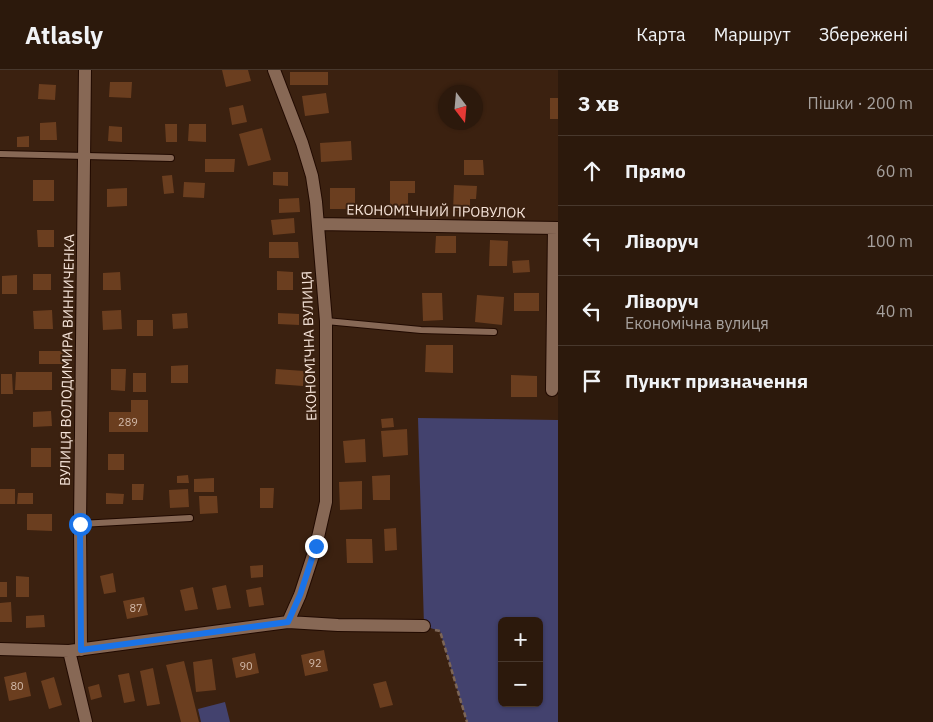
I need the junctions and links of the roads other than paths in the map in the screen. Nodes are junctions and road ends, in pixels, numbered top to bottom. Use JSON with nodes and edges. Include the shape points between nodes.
{"nodes":[{"id":1,"x":85,"y":70,"type":"edge"},
{"id":2,"x":274,"y":70,"type":"edge"},
{"id":3,"x":0,"y":154,"type":"edge"},
{"id":4,"x":84,"y":156,"type":"junction"},
{"id":5,"x":171,"y":158,"type":"dead end"},
{"id":6,"x":318,"y":224,"type":"junction"},
{"id":7,"x":556,"y":228,"type":"edge"},
{"id":8,"x":326,"y":321,"type":"junction"},
{"id":9,"x":494,"y":332,"type":"dead end"},
{"id":10,"x":552,"y":390,"type":"dead end"},
{"id":11,"x":190,"y":518,"type":"dead end"},
{"id":12,"x":80,"y":524,"type":"junction"},
{"id":13,"x":288,"y":622,"type":"junction"},
{"id":14,"x":424,"y":626,"type":"road end"},
{"id":15,"x":0,"y":649,"type":"edge"},
{"id":16,"x":75,"y":651,"type":"junction"},
{"id":17,"x":86,"y":722,"type":"edge"}],
"edges":[{"from":1,"to":4,"type":"street","name":"ВУЛИЦЯ ВОЛОДИМИРА ВИННИЧЕНКА"},
{"from":2,"to":6,"type":"street","name":"ЕКОНОМІЧНА ВУЛИЦЯ","via":[[309,164]]},
{"from":3,"to":4,"type":"lane"},
{"from":4,"to":5,"type":"lane"},
{"from":4,"to":12,"type":"street","name":"ВУЛИЦЯ ВОЛОДИМИРА ВИННИЧЕНКА"},
{"from":6,"to":7,"type":"street","name":"ЕКОНОМІЧНИЙ ПРОВУЛОК"},
{"from":6,"to":8,"type":"street","name":"ЕКОНОМІЧНА ВУЛИЦЯ"},
{"from":7,"to":10,"type":"street","name":"ЕКОНОМІЧНИЙ ПРОВУЛОК"},
{"from":8,"to":9,"type":"lane","via":[[421,330]]},
{"from":8,"to":13,"type":"street","name":"ЕКОНОМІЧНА ВУЛИЦЯ","via":[[326,502],[316,546]]},
{"from":11,"to":12,"type":"lane"},
{"from":12,"to":16,"type":"street","name":"ВУЛИЦЯ ВОЛОДИМИРА ВИННИЧЕНКА"},
{"from":13,"to":14,"type":"street"},
{"from":13,"to":16,"type":"street"},
{"from":15,"to":16,"type":"street"},
{"from":16,"to":17,"type":"street","name":"ВУЛИЦЯ ВОЛОДИМИРА ВИННИЧЕНКА"}]}
